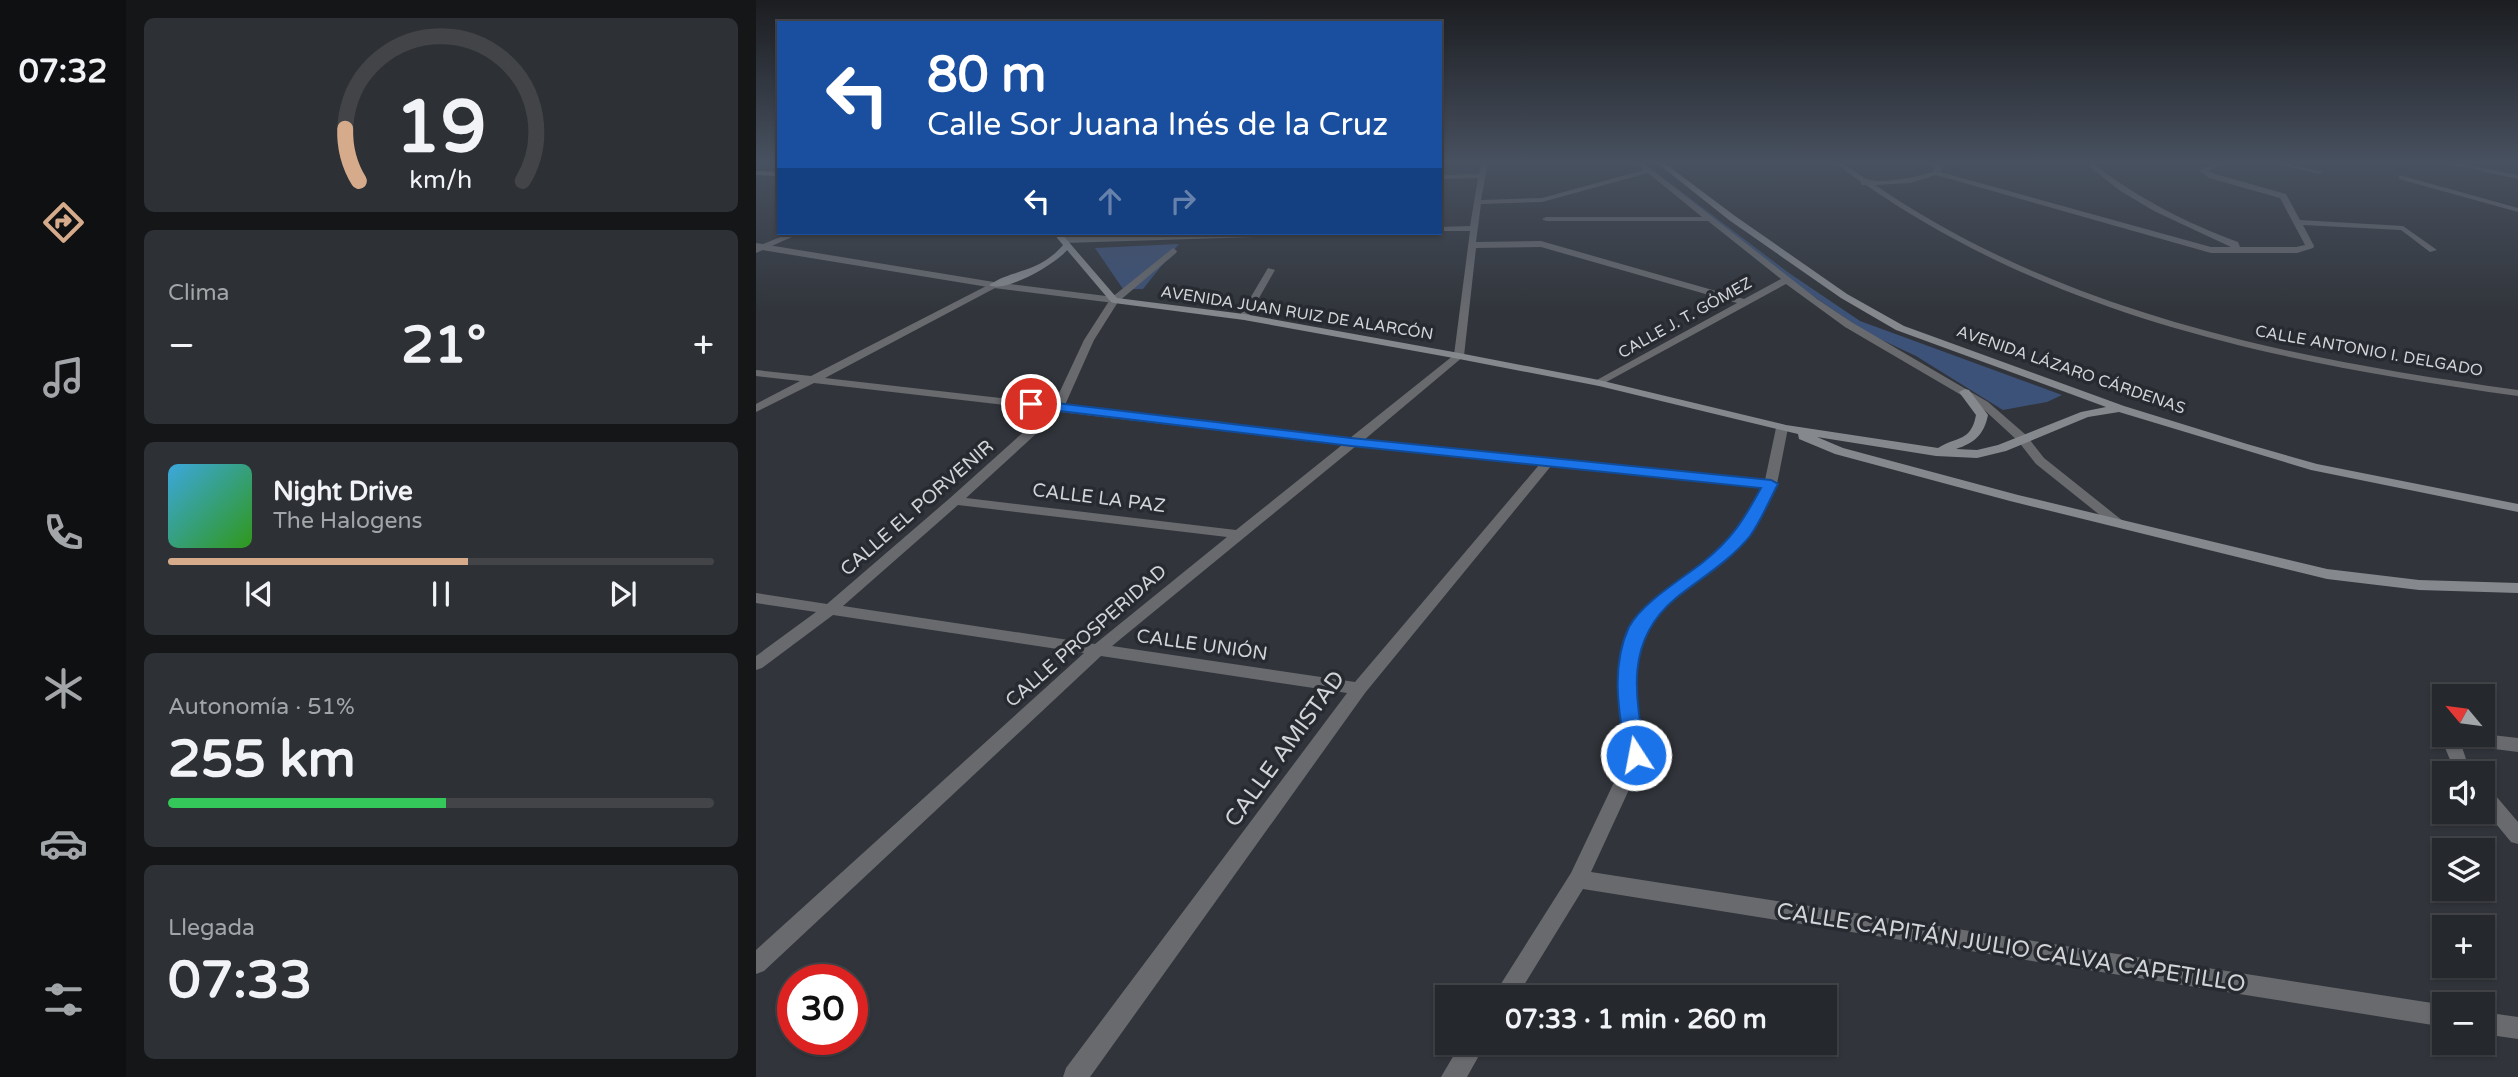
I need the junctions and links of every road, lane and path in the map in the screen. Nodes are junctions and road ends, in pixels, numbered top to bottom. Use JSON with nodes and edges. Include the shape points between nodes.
{"nodes":[{"id":1,"x":1476,"y":212,"type":"edge"},
{"id":2,"x":1545,"y":212,"type":"edge"},
{"id":3,"x":1701,"y":212,"type":"edge"},
{"id":4,"x":1725,"y":212,"type":"edge"},
{"id":5,"x":1914,"y":212,"type":"edge"},
{"id":6,"x":2076,"y":212,"type":"edge"},
{"id":7,"x":2159,"y":212,"type":"edge"},
{"id":8,"x":2292,"y":212,"type":"edge"},
{"id":9,"x":1546,"y":219,"type":"junction"},
{"id":10,"x":1709,"y":219,"type":"junction"},
{"id":11,"x":2298,"y":222,"type":"junction"},
{"id":12,"x":1475,"y":228,"type":"junction"},
{"id":13,"x":1442,"y":229,"type":"edge"},
{"id":14,"x":792,"y":235,"type":"edge"},
{"id":15,"x":1234,"y":235,"type":"edge"},
{"id":16,"x":1063,"y":239,"type":"edge"},
{"id":17,"x":1541,"y":244,"type":"junction"},
{"id":18,"x":1474,"y":245,"type":"junction"},
{"id":19,"x":758,"y":248,"type":"edge"},
{"id":20,"x":2434,"y":250,"type":"dead end"},
{"id":21,"x":1173,"y":251,"type":"dead end"},
{"id":22,"x":2236,"y":251,"type":"junction"},
{"id":23,"x":1271,"y":270,"type":"dead end"},
{"id":24,"x":1786,"y":280,"type":"junction"},
{"id":25,"x":994,"y":285,"type":"junction"},
{"id":26,"x":1114,"y":300,"type":"junction"},
{"id":27,"x":1746,"y":303,"type":"junction"},
{"id":28,"x":1244,"y":317,"type":"junction"},
{"id":29,"x":1459,"y":356,"type":"junction"},
{"id":30,"x":756,"y":373,"type":"edge"},
{"id":31,"x":816,"y":379,"type":"junction"},
{"id":32,"x":1599,"y":383,"type":"junction"},
{"id":33,"x":1965,"y":392,"type":"junction"},
{"id":34,"x":2518,"y":393,"type":"edge"},
{"id":35,"x":1058,"y":407,"type":"junction"},
{"id":36,"x":2120,"y":408,"type":"junction"},
{"id":37,"x":756,"y":409,"type":"edge"},
{"id":38,"x":1784,"y":429,"type":"junction"},
{"id":39,"x":2022,"y":438,"type":"junction"},
{"id":40,"x":1351,"y":442,"type":"junction"},
{"id":41,"x":1936,"y":452,"type":"junction"},
{"id":42,"x":1548,"y":461,"type":"junction"},
{"id":43,"x":1771,"y":484,"type":"junction"},
{"id":44,"x":955,"y":501,"type":"junction"},
{"id":45,"x":2518,"y":510,"type":"edge"},
{"id":46,"x":2116,"y":521,"type":"junction"},
{"id":47,"x":1238,"y":534,"type":"junction"},
{"id":48,"x":2518,"y":588,"type":"edge"},
{"id":49,"x":756,"y":598,"type":"edge"},
{"id":50,"x":832,"y":608,"type":"junction"},
{"id":51,"x":1096,"y":651,"type":"junction"},
{"id":52,"x":756,"y":664,"type":"edge"},
{"id":53,"x":1359,"y":689,"type":"junction"},
{"id":54,"x":2518,"y":745,"type":"edge"},
{"id":55,"x":2458,"y":761,"type":"edge"},
{"id":56,"x":2495,"y":808,"type":"edge"},
{"id":57,"x":2518,"y":836,"type":"edge"},
{"id":58,"x":1578,"y":879,"type":"junction"},
{"id":59,"x":756,"y":964,"type":"edge"},
{"id":60,"x":1511,"y":985,"type":"edge"},
{"id":61,"x":2432,"y":1015,"type":"edge"},
{"id":62,"x":2495,"y":1025,"type":"edge"},
{"id":63,"x":2518,"y":1028,"type":"edge"},
{"id":64,"x":1467,"y":1055,"type":"edge"},
{"id":65,"x":1075,"y":1077,"type":"edge"},
{"id":66,"x":1453,"y":1077,"type":"edge"}],
"edges":[{"from":1,"to":12,"type":"street"},
{"from":2,"to":9,"type":"street"},
{"from":3,"to":10,"type":"street"},
{"from":4,"to":36,"type":"main road","name":"AVENIDA LÁZARO CÁRDENAS","via":[[1843,296],[1900,328]]},
{"from":5,"to":34,"type":"street","name":"CALLE ANTONIO I. DELGADO","via":[[1986,255],[2168,326],[2303,359]]},
{"from":6,"to":22,"type":"street","via":[[2211,250]]},
{"from":7,"to":22,"type":"street","via":[[2235,244]]},
{"from":8,"to":11,"type":"street"},
{"from":9,"to":10,"type":"street"},
{"from":9,"to":17,"type":"street"},
{"from":10,"to":24,"type":"street"},
{"from":11,"to":20,"type":"street","via":[[2403,228]]},
{"from":11,"to":22,"type":"street","via":[[2310,246]]},
{"from":12,"to":13,"type":"street"},
{"from":12,"to":18,"type":"street"},
{"from":14,"to":19,"type":"street"},
{"from":15,"to":16,"type":"street"},
{"from":16,"to":25,"type":"main road","via":[[1059,257]]},
{"from":16,"to":26,"type":"main road"},
{"from":17,"to":18,"type":"street"},
{"from":17,"to":27,"type":"street"},
{"from":18,"to":29,"type":"street"},
{"from":19,"to":25,"type":"street","name":"AVENIDA JUAN RUIZ DE ALARCÓN"},
{"from":21,"to":26,"type":"street"},
{"from":23,"to":28,"type":"street"},
{"from":24,"to":27,"type":"street","name":"CALLE J. T. GÓMEZ"},
{"from":24,"to":33,"type":"street","via":[[1849,325]]},
{"from":25,"to":26,"type":"street","name":"AVENIDA JUAN RUIZ DE ALARCÓN"},
{"from":25,"to":31,"type":"street"},
{"from":26,"to":28,"type":"main road","name":"AVENIDA JUAN RUIZ DE ALARCÓN"},
{"from":26,"to":35,"type":"street","via":[[1089,340]]},
{"from":27,"to":32,"type":"street","name":"CALLE J. T. GÓMEZ"},
{"from":28,"to":29,"type":"main road","name":"AVENIDA JUAN RUIZ DE ALARCÓN"},
{"from":29,"to":32,"type":"main road","name":"AVENIDA JUAN RUIZ DE ALARCÓN"},
{"from":29,"to":40,"type":"street","name":"CALLE PROSPERIDAD"},
{"from":30,"to":31,"type":"street"},
{"from":31,"to":35,"type":"street"},
{"from":31,"to":37,"type":"street"},
{"from":32,"to":38,"type":"main road","name":"AVENIDA JUAN RUIZ DE ALARCÓN"},
{"from":33,"to":39,"type":"street"},
{"from":33,"to":41,"type":"main road","via":[[1982,415],[1980,428],[1970,440]]},
{"from":35,"to":40,"type":"street"},
{"from":35,"to":44,"type":"street","name":"CALLE EL PORVENIR"},
{"from":36,"to":39,"type":"main road","via":[[2085,414]]},
{"from":36,"to":45,"type":"main road","name":"AVENIDA LÁZARO CÁRDENAS","via":[[2315,467]]},
{"from":38,"to":41,"type":"main road"},
{"from":38,"to":43,"type":"street"},
{"from":38,"to":46,"type":"main road","via":[[1839,451]]},
{"from":39,"to":41,"type":"main road","via":[[1977,454]]},
{"from":39,"to":46,"type":"street","via":[[2040,461]]},
{"from":40,"to":42,"type":"street"},
{"from":40,"to":47,"type":"street","name":"CALLE PROSPERIDAD"},
{"from":42,"to":43,"type":"street"},
{"from":42,"to":53,"type":"street","name":"CALLE AMISTAD"},
{"from":43,"to":58,"type":"street","via":[[1743,533],[1668,596],[1638,628],[1626,676],[1636,755]]},
{"from":44,"to":47,"type":"street","name":"CALLE LA PAZ"},
{"from":44,"to":50,"type":"street","name":"CALLE EL PORVENIR"},
{"from":46,"to":48,"type":"main road","via":[[2327,573],[2419,585]]},
{"from":47,"to":51,"type":"street","name":"CALLE PROSPERIDAD"},
{"from":49,"to":50,"type":"street","name":"CALLE UNIÓN"},
{"from":50,"to":51,"type":"street","name":"CALLE UNIÓN"},
{"from":50,"to":52,"type":"street","name":"CALLE EL PORVENIR"},
{"from":51,"to":53,"type":"street","name":"CALLE UNIÓN"},
{"from":51,"to":59,"type":"street","name":"CALLE PROSPERIDAD"},
{"from":53,"to":65,"type":"street","name":"CALLE AMISTAD"},
{"from":54,"to":55,"type":"street","via":[[2471,739],[2452,743]]},
{"from":56,"to":57,"type":"street"},
{"from":58,"to":60,"type":"street"},
{"from":58,"to":61,"type":"street","name":"CALLE CAPITÁN JULIO CALVA CAPETILLO"},
{"from":62,"to":63,"type":"street"},
{"from":64,"to":66,"type":"street"}]}
